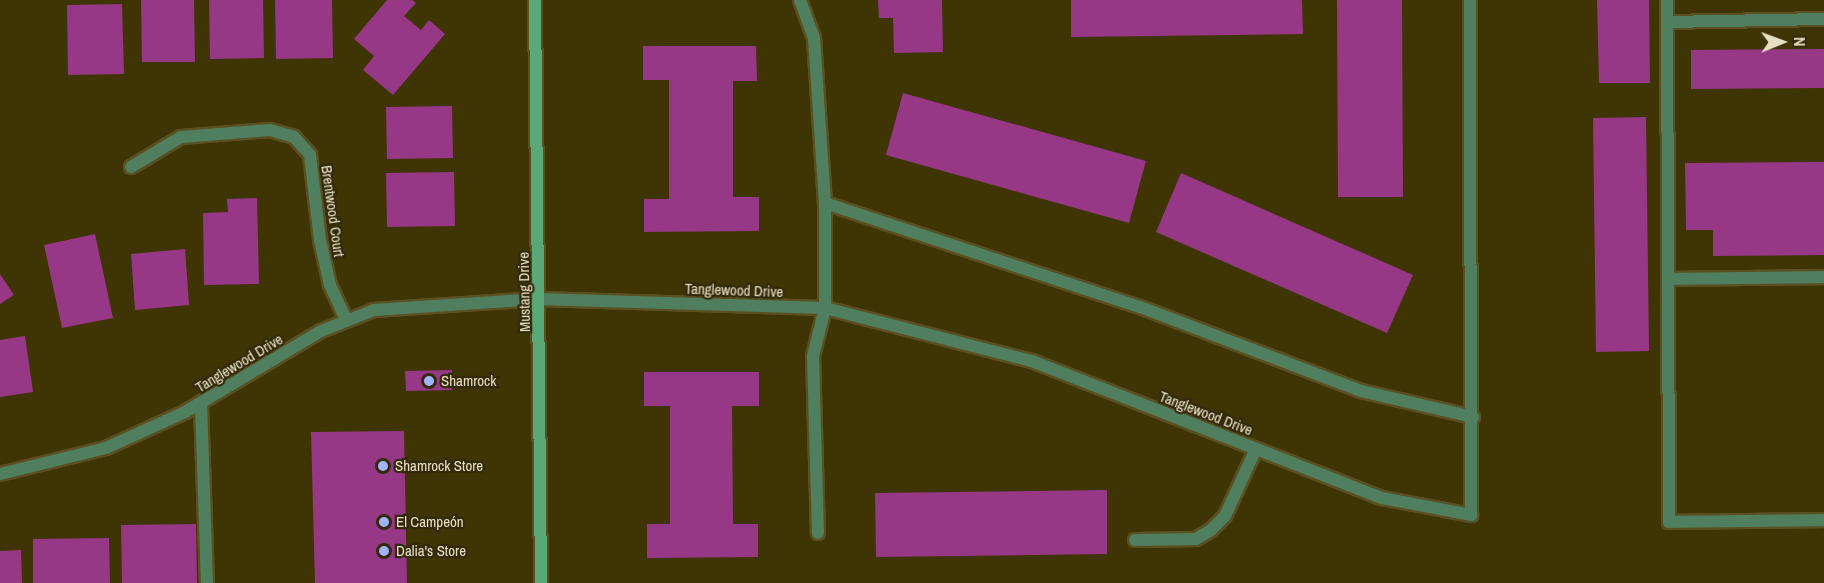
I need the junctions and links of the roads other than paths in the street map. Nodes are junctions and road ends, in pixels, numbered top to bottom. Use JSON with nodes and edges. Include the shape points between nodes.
{"nodes":[{"id":1,"x":535,"y":0,"type":"edge"},
{"id":2,"x":800,"y":0,"type":"edge"},
{"id":3,"x":1470,"y":0,"type":"edge"},
{"id":4,"x":1667,"y":0,"type":"edge"},
{"id":5,"x":1824,"y":19,"type":"edge"},
{"id":6,"x":1667,"y":22,"type":"junction"},
{"id":7,"x":131,"y":167,"type":"dead end"},
{"id":8,"x":825,"y":203,"type":"junction"},
{"id":9,"x":1824,"y":277,"type":"edge"},
{"id":10,"x":1668,"y":279,"type":"junction"},
{"id":11,"x":539,"y":299,"type":"junction"},
{"id":12,"x":825,"y":308,"type":"junction"},
{"id":13,"x":346,"y":320,"type":"junction"},
{"id":14,"x":201,"y":403,"type":"junction"},
{"id":15,"x":1473,"y":417,"type":"junction"},
{"id":16,"x":1256,"y":449,"type":"junction"},
{"id":17,"x":0,"y":474,"type":"edge"},
{"id":18,"x":1824,"y":520,"type":"edge"},
{"id":19,"x":818,"y":533,"type":"dead end"},
{"id":20,"x":1135,"y":540,"type":"dead end"},
{"id":21,"x":207,"y":583,"type":"edge"},
{"id":22,"x":541,"y":583,"type":"edge"}],
"edges":[{"from":1,"to":11,"type":"main road","name":"Mustang Drive"},
{"from":2,"to":8,"type":"street","via":[[814,38]]},
{"from":3,"to":15,"type":"street"},
{"from":4,"to":6,"type":"street"},
{"from":5,"to":6,"type":"street"},
{"from":6,"to":10,"type":"street"},
{"from":7,"to":13,"type":"street","name":"Brentwood Court","via":[[181,138],[270,130],[294,137],[310,155],[320,240],[330,285]]},
{"from":8,"to":12,"type":"street"},
{"from":8,"to":15,"type":"street","via":[[1148,310],[1361,391]]},
{"from":9,"to":10,"type":"street"},
{"from":10,"to":18,"type":"street","via":[[1669,522]]},
{"from":11,"to":12,"type":"street","name":"Tanglewood Drive"},
{"from":11,"to":13,"type":"street","name":"Tanglewood Drive","via":[[374,310]]},
{"from":11,"to":22,"type":"main road","name":"Mustang Drive"},
{"from":12,"to":16,"type":"street","name":"Tanglewood Drive","via":[[1032,361]]},
{"from":12,"to":19,"type":"street","via":[[813,356]]},
{"from":13,"to":14,"type":"street","name":"Tanglewood Drive"},
{"from":14,"to":17,"type":"street","name":"Tanglewood Drive","via":[[106,448]]},
{"from":14,"to":21,"type":"street"},
{"from":15,"to":16,"type":"street","name":"Tanglewood Drive","via":[[1471,514],[1382,498]]},
{"from":16,"to":20,"type":"street","via":[[1225,516],[1211,530],[1196,538]]}]}
